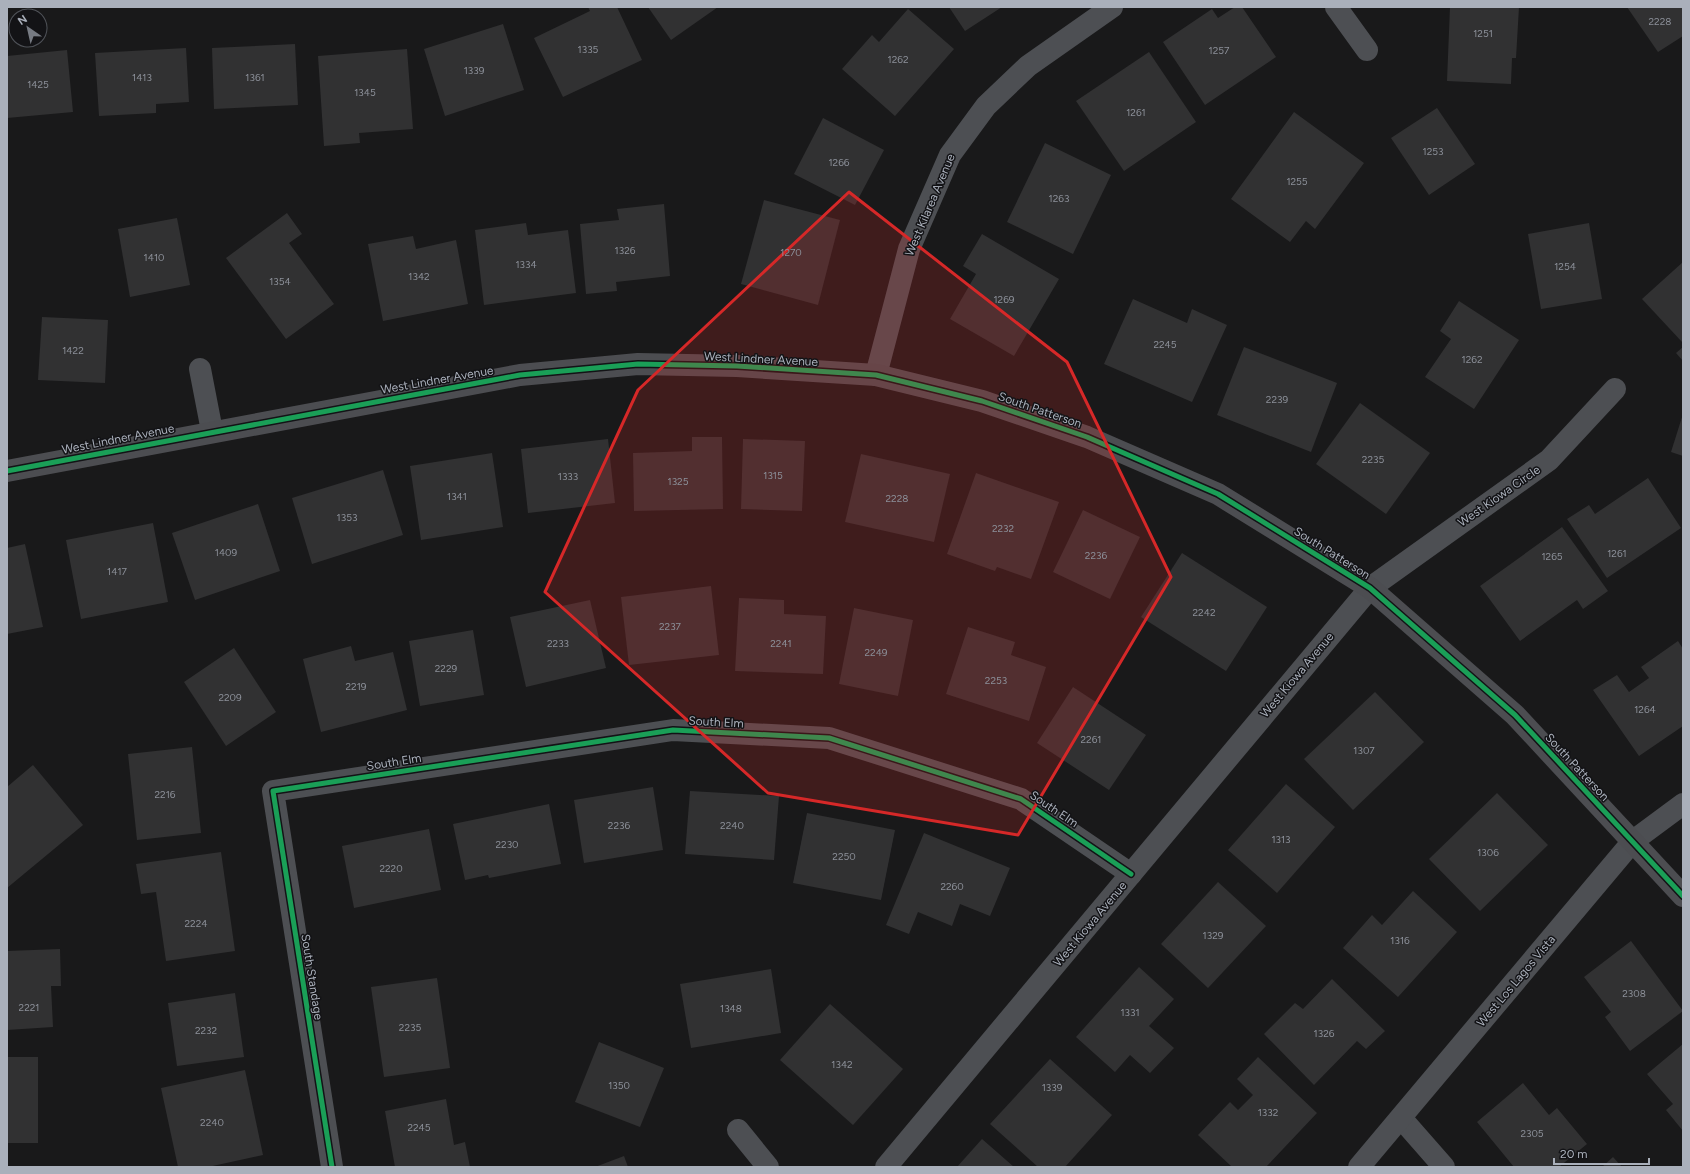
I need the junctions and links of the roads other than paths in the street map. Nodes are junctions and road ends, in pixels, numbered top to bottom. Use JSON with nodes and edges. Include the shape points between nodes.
{"nodes":[{"id":1,"x":1112,"y":7,"type":"edge"},
{"id":2,"x":1336,"y":7,"type":"edge"},
{"id":3,"x":1367,"y":50,"type":"dead end"},
{"id":4,"x":200,"y":369,"type":"dead end"},
{"id":5,"x":876,"y":376,"type":"junction"},
{"id":6,"x":1615,"y":389,"type":"dead end"},
{"id":7,"x":212,"y":431,"type":"junction"},
{"id":8,"x":7,"y":471,"type":"edge"},
{"id":9,"x":1370,"y":588,"type":"junction"},
{"id":10,"x":273,"y":791,"type":"joint"},
{"id":11,"x":1683,"y":804,"type":"edge"},
{"id":12,"x":1633,"y":841,"type":"junction"},
{"id":13,"x":1131,"y":874,"type":"junction"},
{"id":14,"x":1683,"y":896,"type":"edge"},
{"id":15,"x":1401,"y":1118,"type":"junction"},
{"id":16,"x":738,"y":1130,"type":"dead end"},
{"id":17,"x":332,"y":1167,"type":"edge"},
{"id":18,"x":768,"y":1167,"type":"edge"},
{"id":19,"x":886,"y":1167,"type":"edge"},
{"id":20,"x":1359,"y":1167,"type":"edge"},
{"id":21,"x":1444,"y":1167,"type":"edge"}],
"edges":[{"from":1,"to":5,"type":"street","name":"West Kilarea Avenue","via":[[1028,66],[986,106],[950,155],[909,249]]},
{"from":2,"to":3,"type":"street"},
{"from":4,"to":7,"type":"street"},
{"from":5,"to":7,"type":"street","name":"West Lindner Avenue","via":[[736,366],[638,364],[520,375]]},
{"from":5,"to":9,"type":"street","name":"South Patterson","via":[[982,401],[1094,440],[1218,494]]},
{"from":6,"to":9,"type":"street","name":"West Kiowa Circle","via":[[1549,460]]},
{"from":7,"to":8,"type":"street","name":"West Lindner Avenue"},
{"from":9,"to":12,"type":"street","name":"South Patterson","via":[[1514,715]]},
{"from":9,"to":13,"type":"street","name":"West Kiowa Avenue"},
{"from":10,"to":13,"type":"street","name":"South Elm","via":[[673,730],[829,738],[1021,799]]},
{"from":10,"to":17,"type":"street","name":"South Standage"},
{"from":11,"to":12,"type":"street","name":"West Los Lagos Vista"},
{"from":12,"to":14,"type":"street","name":"South Patterson"},
{"from":12,"to":15,"type":"street","name":"West Los Lagos Vista"},
{"from":13,"to":19,"type":"street","name":"West Kiowa Avenue"},
{"from":15,"to":20,"type":"street","name":"West Los Lagos Vista"},
{"from":15,"to":21,"type":"street"},
{"from":16,"to":18,"type":"street"}]}
